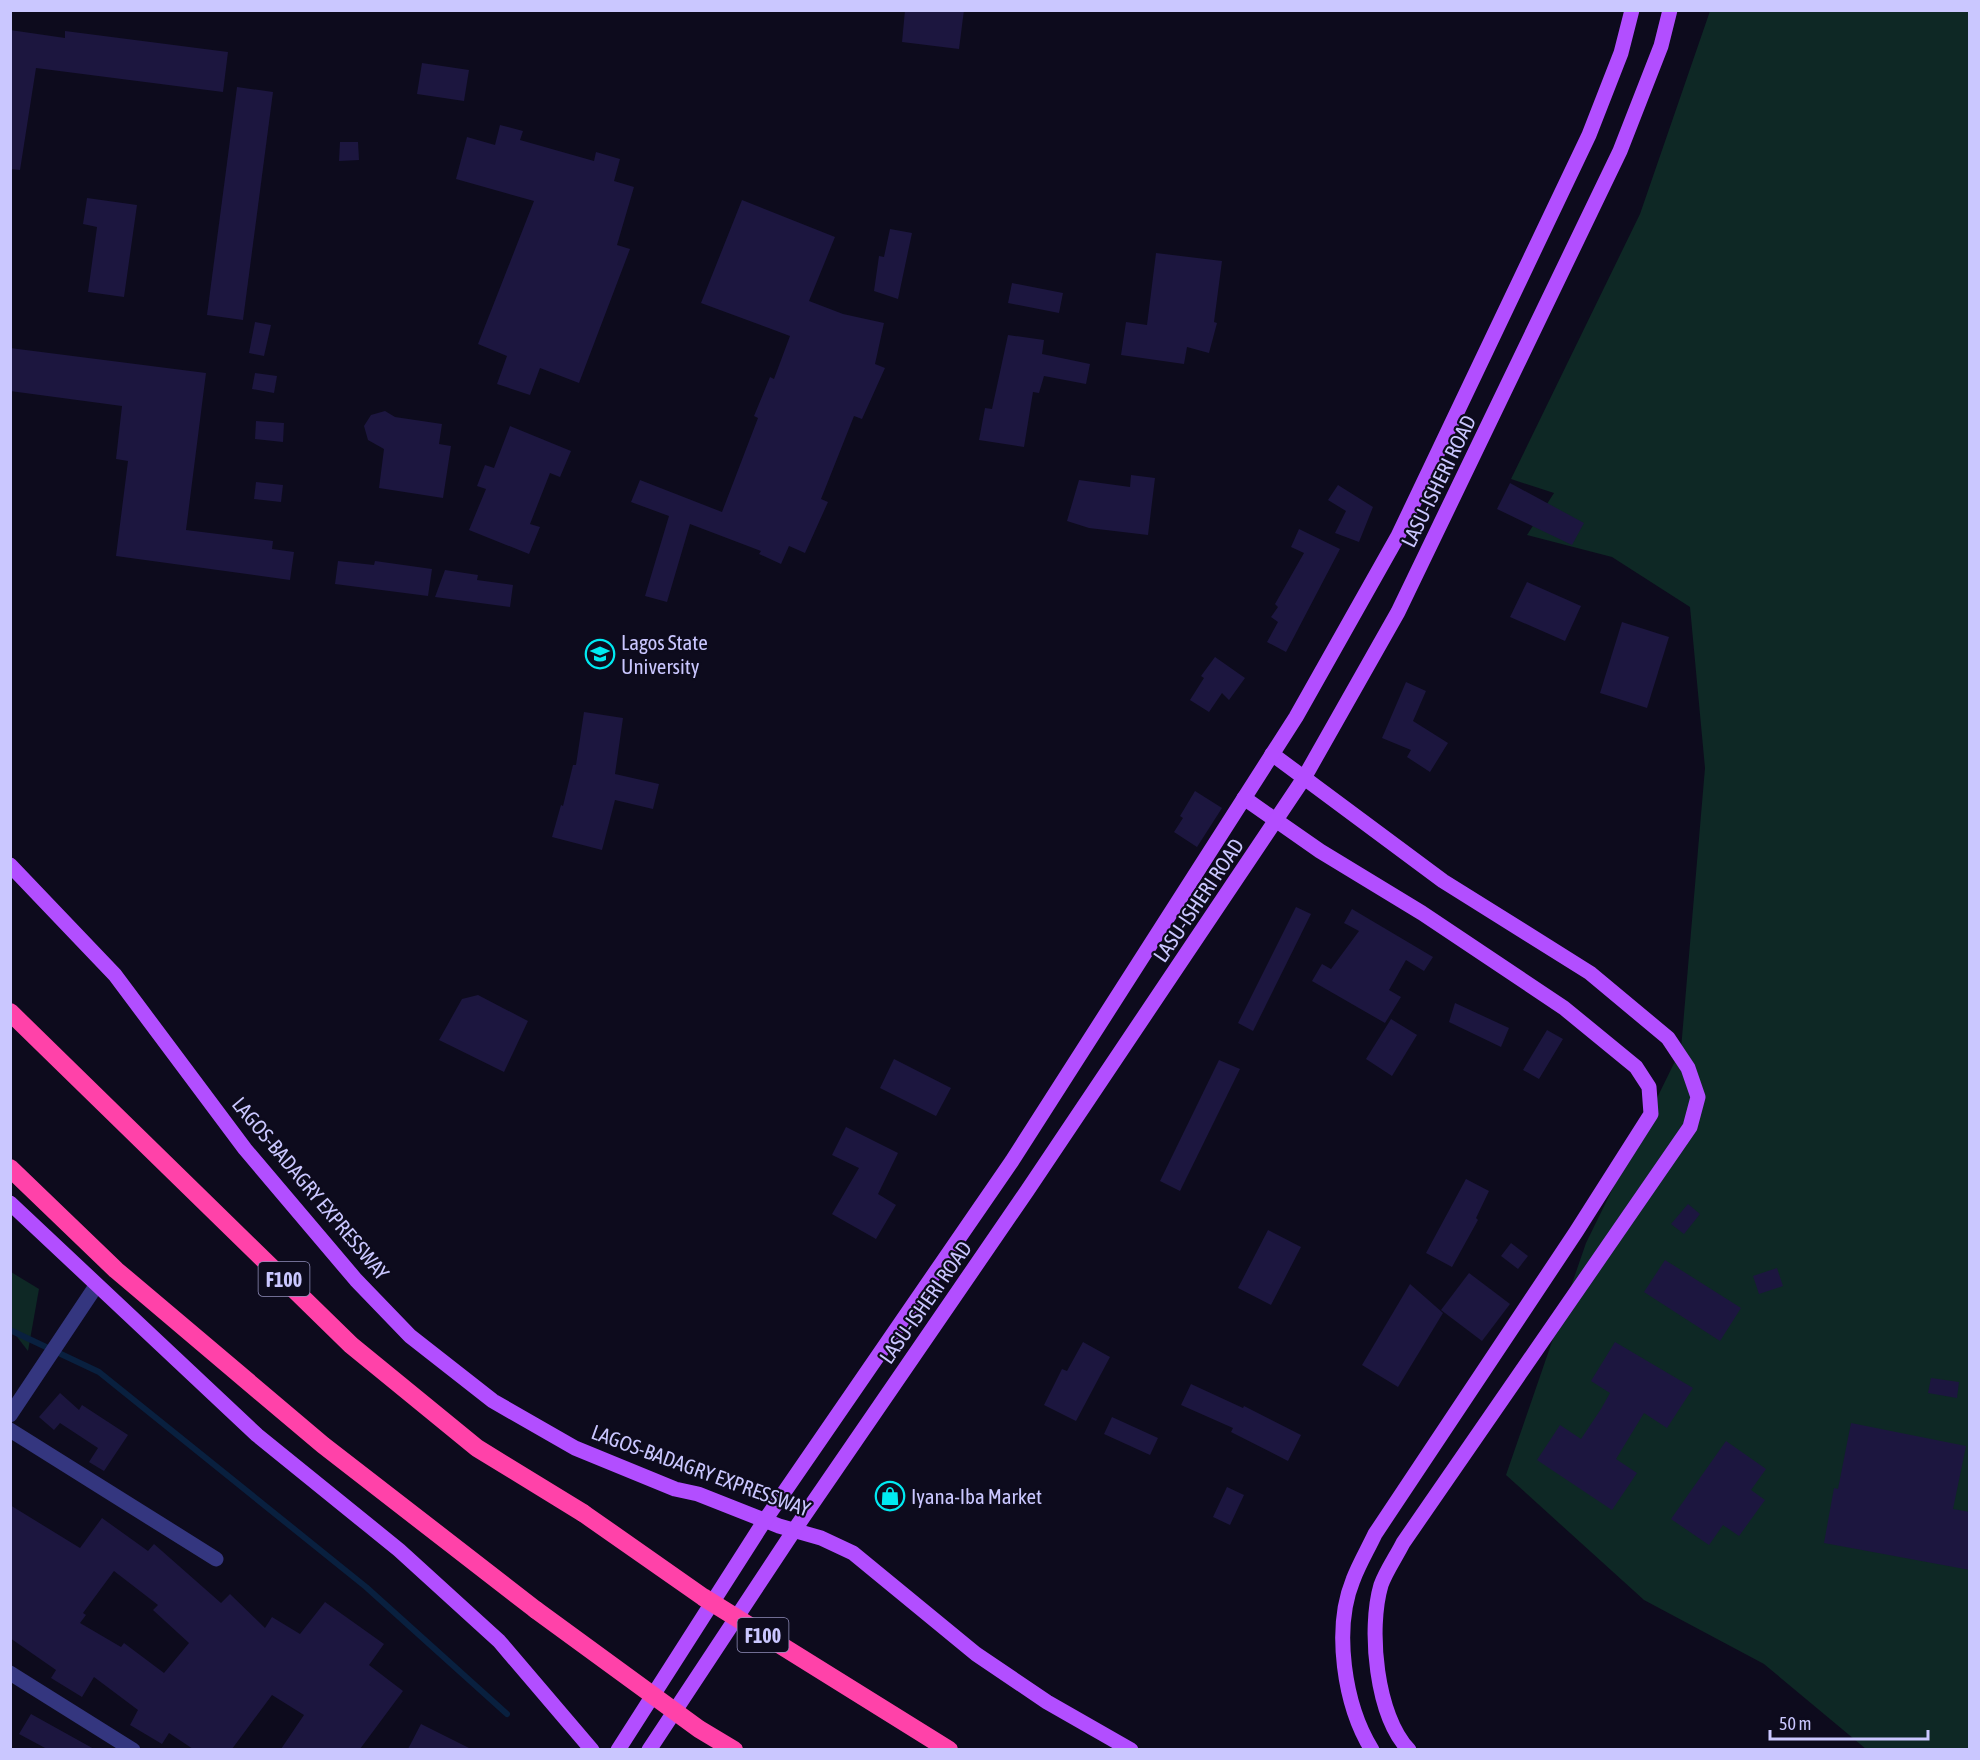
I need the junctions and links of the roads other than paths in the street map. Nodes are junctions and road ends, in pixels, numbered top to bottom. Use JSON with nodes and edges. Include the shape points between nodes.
{"nodes":[{"id":1,"x":1632,"y":10,"type":"edge"},
{"id":2,"x":1670,"y":10,"type":"edge"},
{"id":3,"x":1272,"y":754,"type":"junction"},
{"id":4,"x":1304,"y":778,"type":"junction"},
{"id":5,"x":1244,"y":798,"type":"junction"},
{"id":6,"x":1278,"y":821,"type":"junction"},
{"id":7,"x":10,"y":865,"type":"edge"},
{"id":8,"x":10,"y":1012,"type":"edge"},
{"id":9,"x":10,"y":1168,"type":"edge"},
{"id":10,"x":10,"y":1203,"type":"edge"},
{"id":11,"x":96,"y":1286,"type":"junction"},
{"id":12,"x":10,"y":1415,"type":"edge"},
{"id":13,"x":10,"y":1430,"type":"edge"},
{"id":14,"x":765,"y":1520,"type":"junction"},
{"id":15,"x":795,"y":1529,"type":"junction"},
{"id":16,"x":216,"y":1559,"type":"dead end"},
{"id":17,"x":10,"y":1673,"type":"edge"},
{"id":18,"x":133,"y":1749,"type":"edge"},
{"id":19,"x":592,"y":1749,"type":"edge"},
{"id":20,"x":618,"y":1749,"type":"edge"},
{"id":21,"x":649,"y":1749,"type":"edge"},
{"id":22,"x":734,"y":1749,"type":"edge"},
{"id":23,"x":949,"y":1749,"type":"edge"},
{"id":24,"x":1131,"y":1749,"type":"edge"},
{"id":25,"x":1372,"y":1749,"type":"edge"},
{"id":26,"x":1409,"y":1749,"type":"edge"}],
"edges":[{"from":1,"to":3,"type":"main road","name":"LASU-ISHERI ROAD","via":[[1621,53],[1588,135],[1398,536]]},
{"from":2,"to":4,"type":"main road","name":"LASU-ISHERI ROAD","via":[[1661,46],[1620,151],[1398,612]]},
{"from":3,"to":4,"type":"main road"},
{"from":3,"to":5,"type":"main road","name":"LASU-ISHERI ROAD"},
{"from":4,"to":6,"type":"main road","name":"LASU-ISHERI ROAD"},
{"from":4,"to":26,"type":"main road","via":[[1443,881],[1590,973],[1668,1038],[1688,1068],[1698,1097],[1690,1127],[1403,1543],[1381,1585],[1378,1684],[1390,1725]]},
{"from":5,"to":6,"type":"main road"},
{"from":5,"to":14,"type":"main road","name":"LASU-ISHERI ROAD","via":[[1012,1161]]},
{"from":6,"to":15,"type":"main road","name":"LASU-ISHERI ROAD"},
{"from":6,"to":25,"type":"main road","via":[[1564,1008],[1636,1067],[1649,1087],[1651,1114],[1376,1534],[1352,1581],[1343,1647],[1347,1683],[1364,1737]]},
{"from":7,"to":14,"type":"main road","name":"LAGOS-BADAGRY EXPRESSWAY","via":[[115,975],[245,1149],[356,1280],[410,1336],[493,1401],[575,1448]]},
{"from":8,"to":23,"type":"highway","number":"F100","bridge":true,"via":[[351,1345],[477,1448],[583,1513],[713,1603]]},
{"from":9,"to":22,"type":"highway","bridge":true,"via":[[116,1270],[314,1438],[536,1610]]},
{"from":10,"to":11,"type":"main road"},
{"from":11,"to":12,"type":"street"},
{"from":11,"to":19,"type":"main road","via":[[256,1435],[399,1550],[499,1641]]},
{"from":13,"to":16,"type":"street"},
{"from":14,"to":15,"type":"main road","name":"LAGOS-BADAGRY EXPRESSWAY"},
{"from":14,"to":20,"type":"main road","name":"LASU-ISHERI ROAD"},
{"from":15,"to":21,"type":"main road","name":"LASU-ISHERI ROAD"},
{"from":15,"to":24,"type":"main road","name":"LAGOS-BADAGRY EXPRESSWAY","via":[[853,1553],[976,1654],[1047,1702]]},
{"from":17,"to":18,"type":"street"}]}
